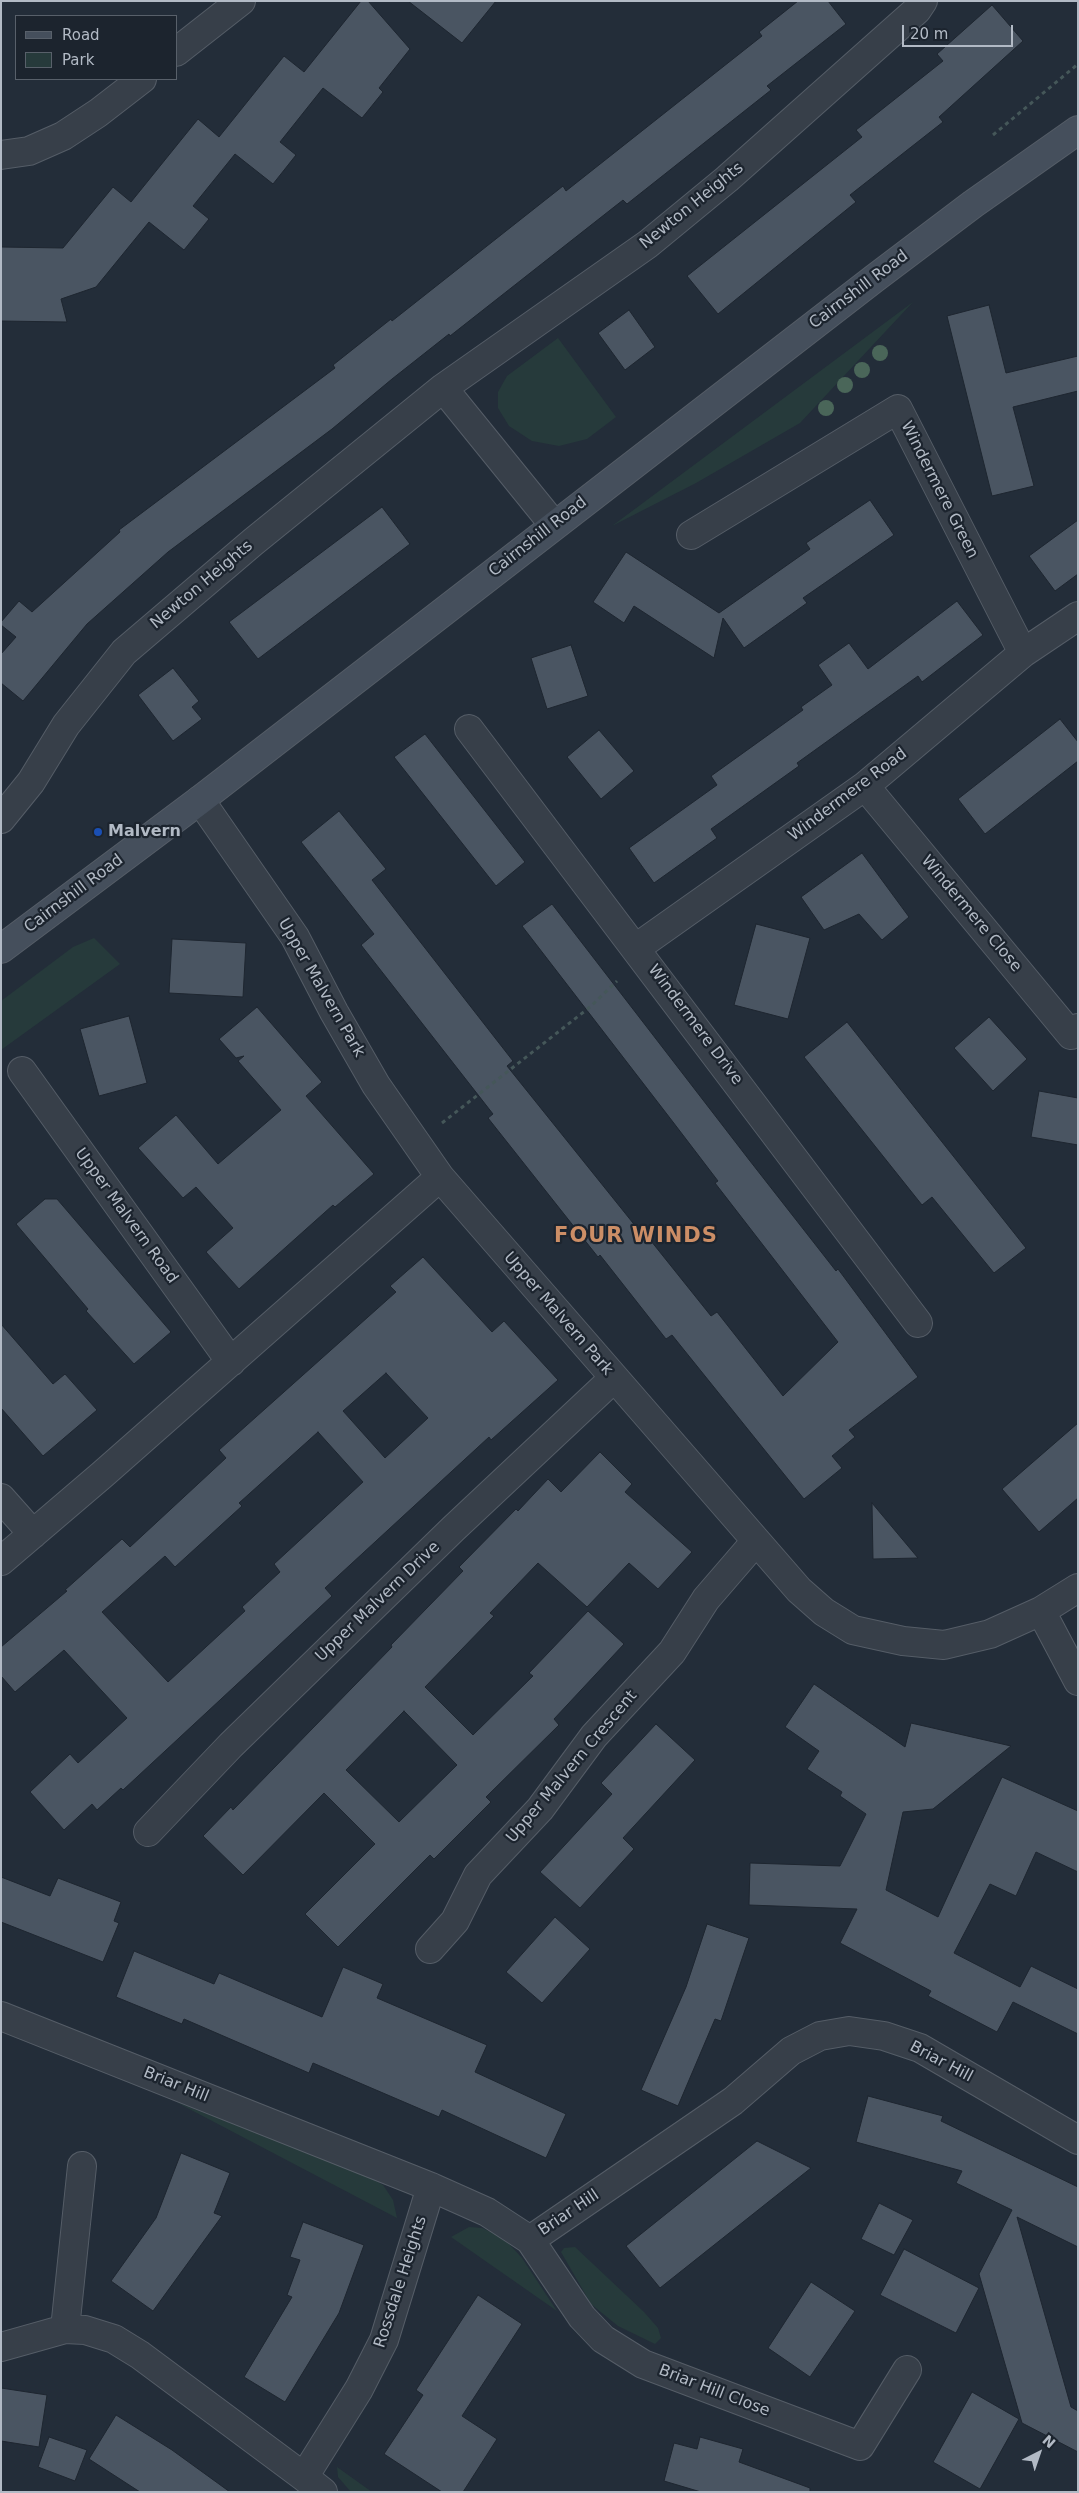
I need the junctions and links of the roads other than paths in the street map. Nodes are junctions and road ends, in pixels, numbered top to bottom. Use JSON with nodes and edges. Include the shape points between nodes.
{"nodes":[{"id":1,"x":241,"y":1,"type":"edge"},
{"id":2,"x":923,"y":1,"type":"edge"},
{"id":3,"x":178,"y":50,"type":"edge"},
{"id":4,"x":141,"y":80,"type":"edge"},
{"id":5,"x":1078,"y":130,"type":"edge"},
{"id":6,"x":1,"y":155,"type":"edge"},
{"id":7,"x":443,"y":388,"type":"junction"},
{"id":8,"x":554,"y":525,"type":"junction"},
{"id":9,"x":691,"y":535,"type":"dead end"},
{"id":10,"x":1078,"y":616,"type":"edge"},
{"id":11,"x":1023,"y":653,"type":"junction"},
{"id":12,"x":469,"y":729,"type":"dead end"},
{"id":13,"x":865,"y":786,"type":"junction"},
{"id":14,"x":200,"y":800,"type":"junction"},
{"id":15,"x":1,"y":819,"type":"edge"},
{"id":16,"x":1,"y":949,"type":"edge"},
{"id":17,"x":640,"y":952,"type":"junction"},
{"id":18,"x":1078,"y":1028,"type":"edge"},
{"id":19,"x":22,"y":1071,"type":"dead end"},
{"id":20,"x":440,"y":1176,"type":"junction"},
{"id":21,"x":918,"y":1323,"type":"dead end"},
{"id":22,"x":231,"y":1362,"type":"junction"},
{"id":23,"x":614,"y":1378,"type":"junction"},
{"id":24,"x":1,"y":1498,"type":"edge"},
{"id":25,"x":33,"y":1534,"type":"junction"},
{"id":26,"x":756,"y":1541,"type":"junction"},
{"id":27,"x":1,"y":1561,"type":"edge"},
{"id":28,"x":1078,"y":1588,"type":"edge"},
{"id":29,"x":1041,"y":1611,"type":"junction"},
{"id":30,"x":1078,"y":1681,"type":"edge"},
{"id":31,"x":148,"y":1832,"type":"dead end"},
{"id":32,"x":430,"y":1949,"type":"dead end"},
{"id":33,"x":1,"y":2016,"type":"edge"},
{"id":34,"x":1078,"y":2140,"type":"edge"},
{"id":35,"x":82,"y":2166,"type":"dead end"},
{"id":36,"x":432,"y":2187,"type":"junction"},
{"id":37,"x":530,"y":2240,"type":"junction"},
{"id":38,"x":65,"y":2329,"type":"junction"},
{"id":39,"x":1,"y":2347,"type":"edge"},
{"id":40,"x":907,"y":2370,"type":"dead end"},
{"id":41,"x":313,"y":2485,"type":"edge"}],
"edges":[{"from":1,"to":3,"type":"street"},
{"from":2,"to":7,"type":"street","name":"Newton Heights","via":[[917,10],[727,179],[648,244]]},
{"from":4,"to":6,"type":"street","via":[[63,136],[29,151]]},
{"from":5,"to":8,"type":"street","name":"Cairnshill Road","via":[[973,204]]},
{"from":7,"to":8,"type":"street"},
{"from":7,"to":15,"type":"street","name":"Newton Heights","via":[[252,542],[124,652],[66,724],[31,782]]},
{"from":8,"to":14,"type":"street","name":"Cairnshill Road"},
{"from":9,"to":11,"type":"street","name":"Windermere Green","via":[[898,409]]},
{"from":10,"to":11,"type":"street","name":"Windermere Road"},
{"from":11,"to":13,"type":"street","name":"Windermere Road"},
{"from":12,"to":17,"type":"street","name":"Windermere Drive"},
{"from":13,"to":17,"type":"street","name":"Windermere Road"},
{"from":13,"to":18,"type":"street","name":"Windermere Close","via":[[1071,1035]]},
{"from":14,"to":16,"type":"street","name":"Cairnshill Road"},
{"from":14,"to":20,"type":"street","name":"Upper Malvern Park","via":[[295,938],[376,1084]]},
{"from":17,"to":21,"type":"street","name":"Windermere Drive"},
{"from":19,"to":22,"type":"street","name":"Upper Malvern Road"},
{"from":20,"to":22,"type":"street"},
{"from":20,"to":23,"type":"street","name":"Upper Malvern Park"},
{"from":22,"to":25,"type":"street"},
{"from":23,"to":26,"type":"street","name":"Upper Malvern Park"},
{"from":23,"to":31,"type":"street","name":"Upper Malvern Drive","via":[[424,1556],[231,1745]]},
{"from":24,"to":25,"type":"street"},
{"from":25,"to":27,"type":"street"},
{"from":26,"to":29,"type":"street","name":"Upper Malvern Park","via":[[799,1590],[824,1612],[853,1630],[903,1641],[944,1645],[990,1634]]},
{"from":26,"to":32,"type":"street","name":"Upper Malvern Crescent","via":[[706,1599],[672,1652],[594,1736],[540,1809],[478,1875],[455,1921]]},
{"from":28,"to":29,"type":"street","name":"Upper Malvern Park"},
{"from":29,"to":30,"type":"street"},
{"from":33,"to":36,"type":"street","name":"Briar Hill"},
{"from":34,"to":37,"type":"street","name":"Briar Hill","via":[[920,2048],[884,2036],[858,2032],[820,2036],[791,2051],[734,2101]]},
{"from":35,"to":38,"type":"street"},
{"from":36,"to":37,"type":"street","name":"Briar Hill","via":[[487,2212]]},
{"from":36,"to":41,"type":"street","name":"Rossdale Heights","via":[[384,2340]]},
{"from":37,"to":40,"type":"street","name":"Briar Hill Close","via":[[582,2317],[603,2339],[643,2364],[860,2446]]},
{"from":38,"to":39,"type":"street","name":"Rossdale Heights"},
{"from":38,"to":41,"type":"street","name":"Rossdale Heights","via":[[85,2330],[114,2339],[140,2355]]}]}
